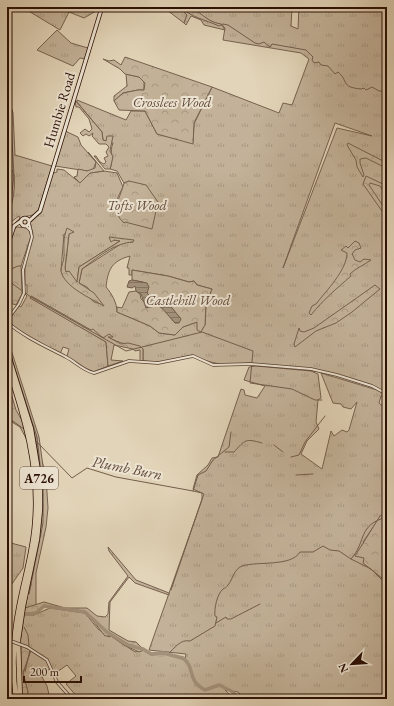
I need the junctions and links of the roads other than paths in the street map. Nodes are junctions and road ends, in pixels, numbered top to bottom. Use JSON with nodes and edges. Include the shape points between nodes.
{"nodes":[{"id":1,"x":102,"y":7,"type":"edge"},
{"id":2,"x":7,"y":142,"type":"edge"},
{"id":3,"x":7,"y":162,"type":"edge"},
{"id":4,"x":21,"y":221,"type":"junction"},
{"id":5,"x":27,"y":223,"type":"junction"},
{"id":6,"x":13,"y":229,"type":"junction"},
{"id":7,"x":7,"y":247,"type":"edge"},
{"id":8,"x":7,"y":321,"type":"edge"},
{"id":9,"x":7,"y":352,"type":"edge"},
{"id":10,"x":7,"y":364,"type":"edge"},
{"id":11,"x":387,"y":394,"type":"edge"},
{"id":12,"x":21,"y":607,"type":"junction"},
{"id":13,"x":19,"y":622,"type":"junction"},
{"id":14,"x":8,"y":640,"type":"edge"},
{"id":15,"x":16,"y":699,"type":"edge"},
{"id":16,"x":20,"y":699,"type":"edge"},
{"id":17,"x":72,"y":699,"type":"edge"}],
"edges":[{"from":1,"to":5,"type":"street","name":"Humbie Road","via":[[40,211]]},
{"from":2,"to":3,"type":"highway"},
{"from":4,"to":5,"type":"street"},
{"from":4,"to":5,"type":"street","name":"Humbie Road","via":[[23,218]]},
{"from":4,"to":6,"type":"street","name":"Humbie Road","via":[[15,224]]},
{"from":5,"to":6,"type":"street","name":"Humbie Road"},
{"from":5,"to":8,"type":"street","via":[[32,234],[24,262],[22,298]]},
{"from":6,"to":7,"type":"street","name":"Humbie Road"},
{"from":8,"to":11,"type":"street","via":[[78,366],[94,373],[129,361],[158,364],[193,356],[213,365],[250,364],[310,369],[372,386]]},
{"from":9,"to":12,"type":"highway","number":"A726","via":[[31,428],[40,483],[37,539]]},
{"from":10,"to":12,"type":"highway","number":"A726","via":[[27,424],[35,466],[34,538]]},
{"from":12,"to":13,"type":"highway","number":"A726"},
{"from":13,"to":15,"type":"highway","number":"A726","via":[[14,664]]},
{"from":13,"to":16,"type":"highway","number":"A726"},
{"from":14,"to":17,"type":"street","bridge":true,"via":[[28,647],[47,660],[57,682]]}]}
